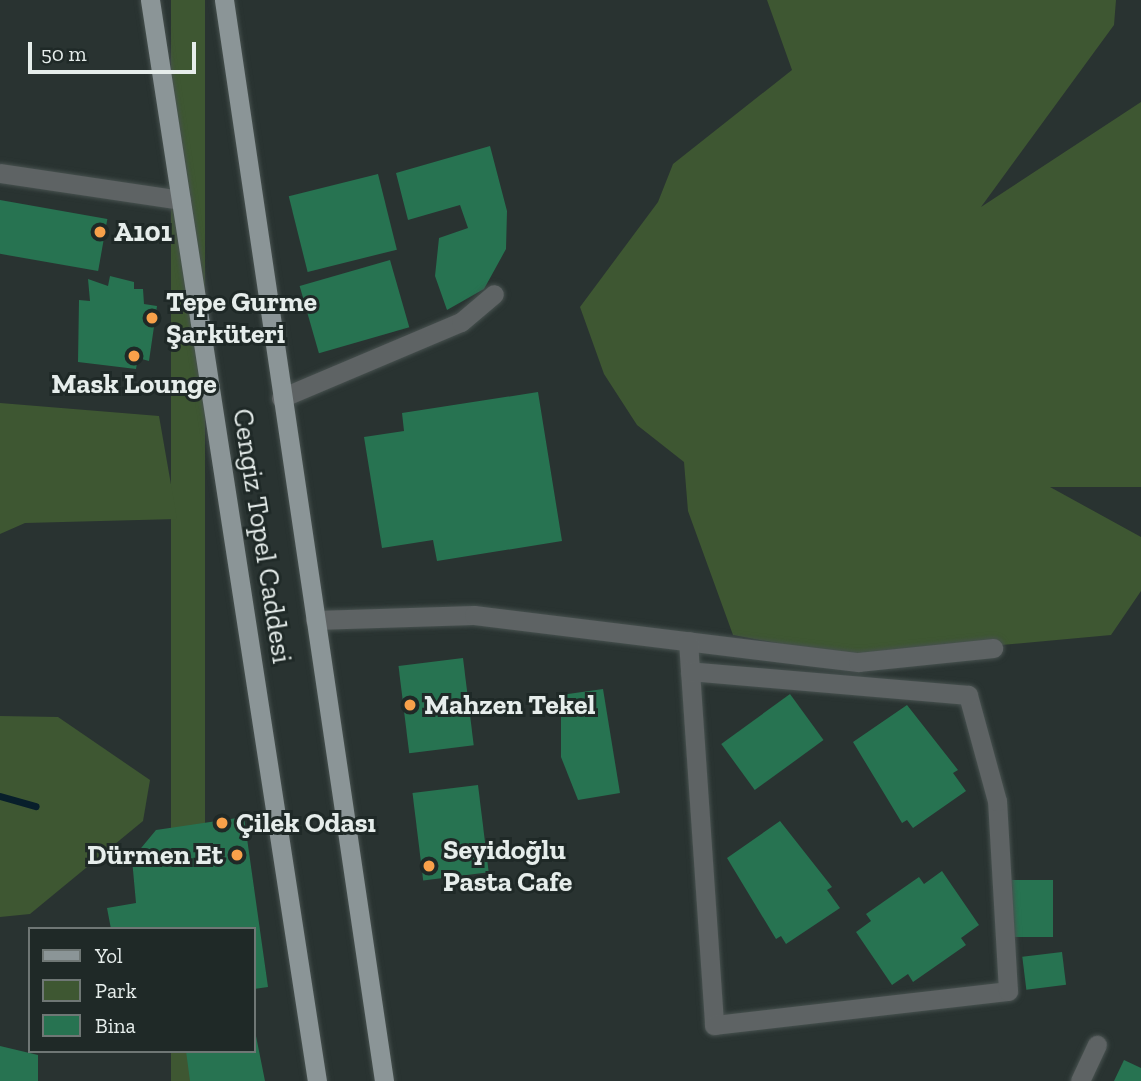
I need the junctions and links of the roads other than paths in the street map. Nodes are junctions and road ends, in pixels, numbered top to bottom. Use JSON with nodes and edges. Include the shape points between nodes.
{"nodes":[{"id":1,"x":150,"y":0,"type":"edge"},
{"id":2,"x":224,"y":0,"type":"edge"},
{"id":3,"x":0,"y":173,"type":"edge"},
{"id":4,"x":181,"y":200,"type":"junction"},
{"id":5,"x":494,"y":294,"type":"dead end"},
{"id":6,"x":281,"y":398,"type":"junction"},
{"id":7,"x":315,"y":620,"type":"junction"},
{"id":8,"x":688,"y":640,"type":"junction"},
{"id":9,"x":993,"y":648,"type":"dead end"},
{"id":10,"x":690,"y":671,"type":"junction"},
{"id":11,"x":1097,"y":1045,"type":"dead end"},
{"id":12,"x":317,"y":1081,"type":"edge"},
{"id":13,"x":384,"y":1081,"type":"edge"},
{"id":14,"x":1080,"y":1081,"type":"edge"}],
"edges":[{"from":1,"to":4,"type":"main road","name":"Cengiz Topel Caddesi"},
{"from":2,"to":6,"type":"main road","name":"Cengiz Topel Caddesi"},
{"from":3,"to":4,"type":"street"},
{"from":4,"to":12,"type":"main road","name":"Cengiz Topel Caddesi"},
{"from":5,"to":6,"type":"street","via":[[461,322]]},
{"from":6,"to":7,"type":"main road","name":"Cengiz Topel Caddesi"},
{"from":7,"to":8,"type":"street","via":[[474,615]]},
{"from":7,"to":13,"type":"main road","name":"Cengiz Topel Caddesi"},
{"from":8,"to":9,"type":"street","via":[[858,662]]},
{"from":8,"to":10,"type":"street"},
{"from":10,"to":10,"type":"street","via":[[714,1025],[1008,992],[997,802],[968,695]]},
{"from":11,"to":14,"type":"street"}]}
